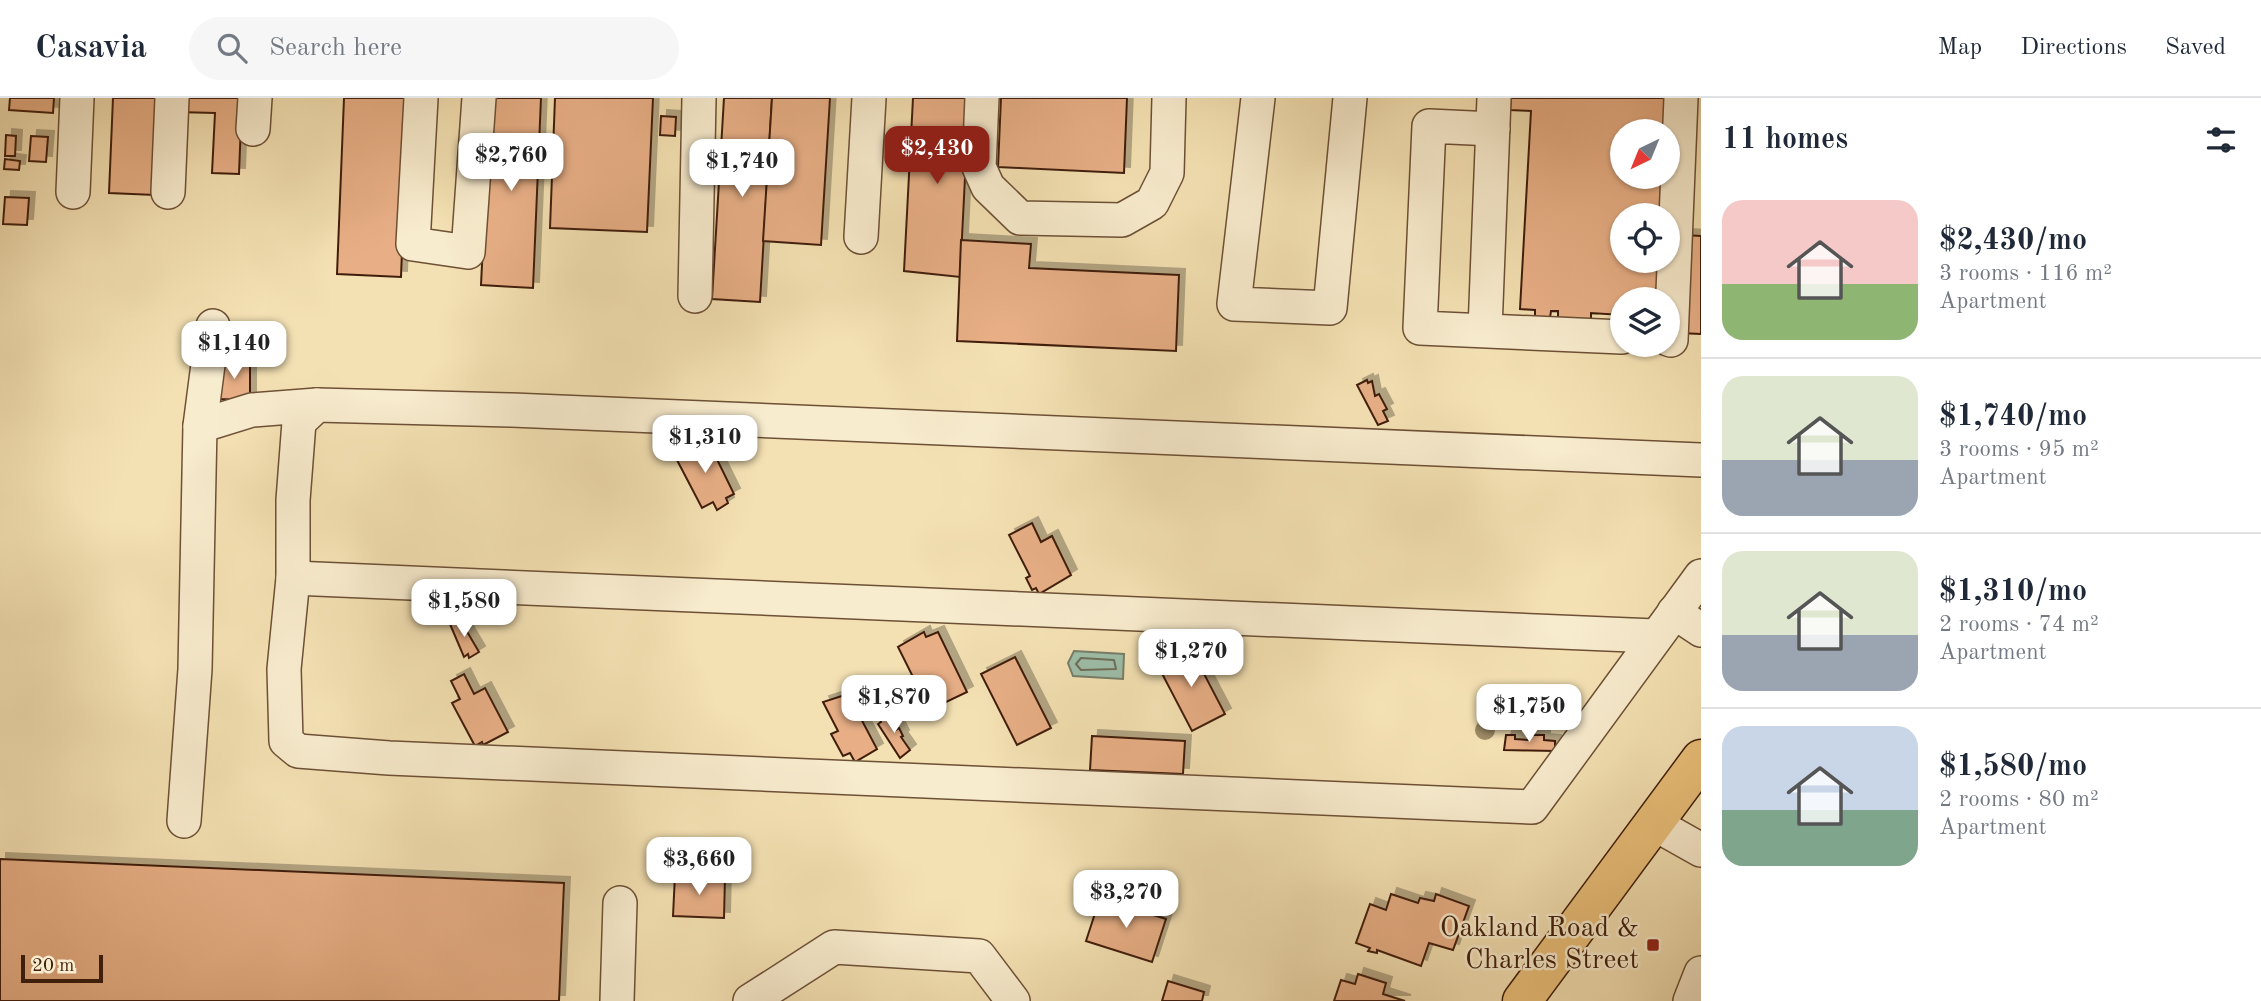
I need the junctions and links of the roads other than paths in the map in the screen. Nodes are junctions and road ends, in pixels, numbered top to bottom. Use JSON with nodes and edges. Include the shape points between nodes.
{"nodes":[{"id":1,"x":77,"y":98,"type":"edge"},
{"id":2,"x":172,"y":98,"type":"edge"},
{"id":3,"x":421,"y":98,"type":"edge"},
{"id":4,"x":479,"y":98,"type":"edge"},
{"id":5,"x":699,"y":98,"type":"edge"},
{"id":6,"x":869,"y":98,"type":"edge"},
{"id":7,"x":982,"y":98,"type":"edge"},
{"id":8,"x":1169,"y":98,"type":"edge"},
{"id":9,"x":1258,"y":98,"type":"edge"},
{"id":10,"x":1350,"y":98,"type":"edge"},
{"id":11,"x":1681,"y":98,"type":"edge"},
{"id":12,"x":1494,"y":113,"type":"edge"},
{"id":13,"x":73,"y":192,"type":"dead end"},
{"id":14,"x":168,"y":192,"type":"dead end"},
{"id":15,"x":861,"y":237,"type":"dead end"},
{"id":16,"x":1672,"y":287,"type":"edge"},
{"id":17,"x":695,"y":296,"type":"dead end"},
{"id":18,"x":214,"y":326,"type":"dead end"},
{"id":19,"x":1485,"y":330,"type":"junction"},
{"id":20,"x":1610,"y":336,"type":"edge"},
{"id":21,"x":317,"y":405,"type":"junction"},
{"id":22,"x":200,"y":426,"type":"junction"},
{"id":23,"x":1701,"y":460,"type":"edge"},
{"id":24,"x":1701,"y":576,"type":"edge"},
{"id":25,"x":293,"y":578,"type":"junction"},
{"id":26,"x":1677,"y":626,"type":"edge"},
{"id":27,"x":1701,"y":759,"type":"edge"},
{"id":28,"x":184,"y":821,"type":"dead end"},
{"id":29,"x":1653,"y":824,"type":"junction"},
{"id":30,"x":1701,"y":850,"type":"edge"},
{"id":31,"x":620,"y":903,"type":"dead end"},
{"id":32,"x":1701,"y":973,"type":"edge"},
{"id":33,"x":617,"y":1001,"type":"edge"},
{"id":34,"x":750,"y":1001,"type":"edge"},
{"id":35,"x":1013,"y":1001,"type":"edge"},
{"id":36,"x":1522,"y":1001,"type":"edge"},
{"id":37,"x":1690,"y":1001,"type":"edge"}],
"edges":[{"from":1,"to":13,"type":"lane"},
{"from":2,"to":14,"type":"lane"},
{"from":3,"to":4,"type":"lane","via":[[412,244],[468,252]]},
{"from":5,"to":17,"type":"lane"},
{"from":6,"to":15,"type":"lane"},
{"from":7,"to":8,"type":"lane","via":[[979,167],[988,187],[1020,218],[1122,220],[1152,204],[1167,173]]},
{"from":9,"to":10,"type":"lane","via":[[1234,304],[1330,308]]},
{"from":11,"to":16,"type":"lane"},
{"from":12,"to":19,"type":"lane"},
{"from":12,"to":19,"type":"lane","via":[[1429,126],[1420,327]]},
{"from":18,"to":22,"type":"lane"},
{"from":19,"to":20,"type":"lane"},
{"from":21,"to":22,"type":"lane","via":[[252,410]]},
{"from":21,"to":23,"type":"lane"},
{"from":21,"to":25,"type":"lane","via":[[299,422]]},
{"from":22,"to":28,"type":"lane","via":[[195,669]]},
{"from":24,"to":26,"type":"lane"},
{"from":25,"to":26,"type":"lane"},
{"from":25,"to":26,"type":"lane","via":[[284,669],[285,729],[286,741],[298,751],[632,770],[1532,807]]},
{"from":27,"to":29,"type":"main road"},
{"from":29,"to":30,"type":"lane"},
{"from":29,"to":36,"type":"main road"},
{"from":31,"to":33,"type":"lane"},
{"from":32,"to":37,"type":"lane"},
{"from":34,"to":35,"type":"lane","via":[[834,947],[979,956]]}]}
